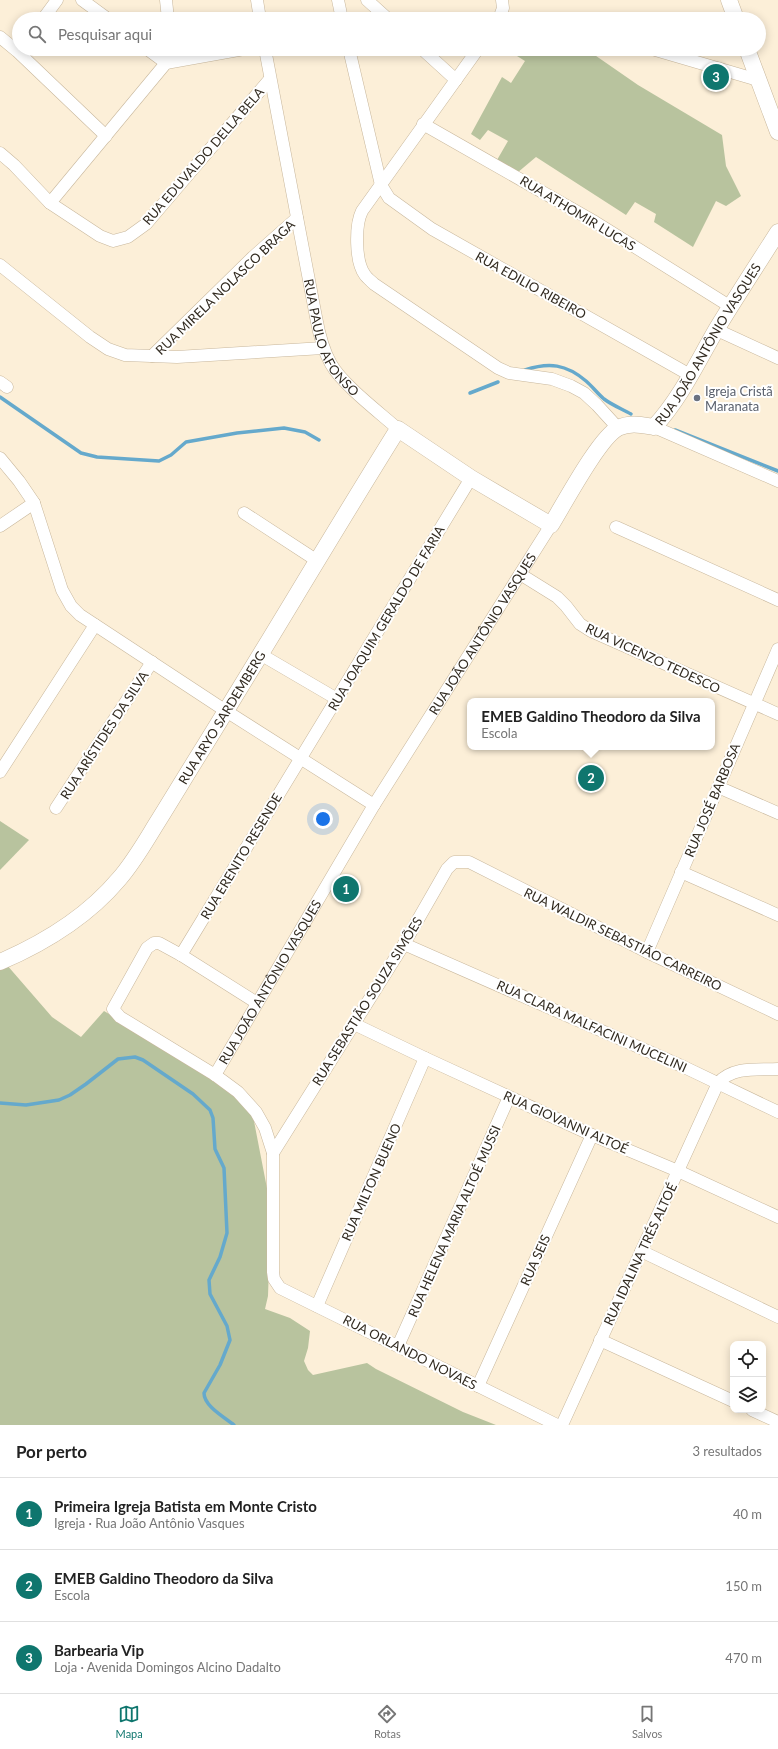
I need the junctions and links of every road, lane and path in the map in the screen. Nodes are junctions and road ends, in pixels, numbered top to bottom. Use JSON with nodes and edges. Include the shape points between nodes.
{"nodes":[{"id":1,"x":57,"y":0,"type":"edge"},
{"id":2,"x":82,"y":0,"type":"edge"},
{"id":3,"x":166,"y":0,"type":"edge"},
{"id":4,"x":257,"y":0,"type":"edge"},
{"id":5,"x":338,"y":0,"type":"edge"},
{"id":6,"x":367,"y":0,"type":"edge"},
{"id":7,"x":502,"y":0,"type":"edge"},
{"id":8,"x":729,"y":0,"type":"edge"},
{"id":9,"x":48,"y":12,"type":"edge"},
{"id":10,"x":98,"y":12,"type":"edge"},
{"id":11,"x":167,"y":12,"type":"edge"},
{"id":12,"x":259,"y":12,"type":"edge"},
{"id":13,"x":341,"y":12,"type":"edge"},
{"id":14,"x":380,"y":12,"type":"edge"},
{"id":15,"x":502,"y":12,"type":"edge"},
{"id":16,"x":733,"y":12,"type":"edge"},
{"id":17,"x":0,"y":37,"type":"edge"},
{"id":18,"x":12,"y":46,"type":"edge"},
{"id":19,"x":23,"y":56,"type":"edge"},
{"id":20,"x":156,"y":56,"type":"edge"},
{"id":21,"x":168,"y":56,"type":"edge"},
{"id":22,"x":205,"y":56,"type":"edge"},
{"id":23,"x":266,"y":56,"type":"edge"},
{"id":24,"x":351,"y":56,"type":"edge"},
{"id":25,"x":430,"y":56,"type":"edge"},
{"id":26,"x":473,"y":56,"type":"edge"},
{"id":27,"x":676,"y":56,"type":"edge"},
{"id":28,"x":749,"y":56,"type":"edge"},
{"id":29,"x":166,"y":63,"type":"junction"},
{"id":30,"x":270,"y":79,"type":"junction"},
{"id":31,"x":456,"y":80,"type":"junction"},
{"id":32,"x":758,"y":80,"type":"junction"},
{"id":33,"x":423,"y":124,"type":"junction"},
{"id":34,"x":778,"y":132,"type":"edge"},
{"id":35,"x":106,"y":136,"type":"junction"},
{"id":36,"x":0,"y":153,"type":"edge"},
{"id":37,"x":380,"y":184,"type":"junction"},
{"id":38,"x":50,"y":203,"type":"junction"},
{"id":39,"x":297,"y":218,"type":"junction"},
{"id":40,"x":778,"y":232,"type":"edge"},
{"id":41,"x":0,"y":265,"type":"edge"},
{"id":42,"x":731,"y":307,"type":"junction"},
{"id":43,"x":717,"y":330,"type":"junction"},
{"id":44,"x":323,"y":348,"type":"junction"},
{"id":45,"x":152,"y":356,"type":"junction"},
{"id":46,"x":778,"y":358,"type":"edge"},
{"id":47,"x":690,"y":375,"type":"junction"},
{"id":48,"x":654,"y":427,"type":"junction"},
{"id":49,"x":618,"y":428,"type":"junction"},
{"id":50,"x":398,"y":429,"type":"junction"},
{"id":51,"x":0,"y":458,"type":"edge"},
{"id":52,"x":471,"y":478,"type":"junction"},
{"id":53,"x":778,"y":481,"type":"edge"},
{"id":54,"x":34,"y":503,"type":"junction"},
{"id":55,"x":244,"y":513,"type":"dead end"},
{"id":56,"x":551,"y":525,"type":"junction"},
{"id":57,"x":0,"y":526,"type":"edge"},
{"id":58,"x":616,"y":527,"type":"dead end"},
{"id":59,"x":316,"y":560,"type":"junction"},
{"id":60,"x":520,"y":574,"type":"junction"},
{"id":61,"x":778,"y":600,"type":"edge"},
{"id":62,"x":94,"y":625,"type":"junction"},
{"id":63,"x":778,"y":650,"type":"edge"},
{"id":64,"x":260,"y":654,"type":"junction"},
{"id":65,"x":152,"y":662,"type":"junction"},
{"id":66,"x":337,"y":699,"type":"junction"},
{"id":67,"x":754,"y":704,"type":"junction"},
{"id":68,"x":226,"y":711,"type":"junction"},
{"id":69,"x":778,"y":714,"type":"edge"},
{"id":70,"x":301,"y":758,"type":"junction"},
{"id":71,"x":0,"y":772,"type":"edge"},
{"id":72,"x":718,"y":787,"type":"junction"},
{"id":73,"x":374,"y":805,"type":"junction"},
{"id":74,"x":56,"y":808,"type":"dead end"},
{"id":75,"x":778,"y":814,"type":"edge"},
{"id":76,"x":468,"y":862,"type":"joint"},
{"id":77,"x":681,"y":872,"type":"junction"},
{"id":78,"x":778,"y":915,"type":"edge"},
{"id":79,"x":404,"y":944,"type":"junction"},
{"id":80,"x":647,"y":952,"type":"junction"},
{"id":81,"x":182,"y":954,"type":"junction"},
{"id":82,"x":0,"y":962,"type":"edge"},
{"id":83,"x":256,"y":1003,"type":"junction"},
{"id":84,"x":778,"y":1014,"type":"edge"},
{"id":85,"x":354,"y":1024,"type":"junction"},
{"id":86,"x":425,"y":1058,"type":"junction"},
{"id":87,"x":778,"y":1069,"type":"edge"},
{"id":88,"x":215,"y":1075,"type":"junction"},
{"id":89,"x":718,"y":1083,"type":"junction"},
{"id":90,"x":510,"y":1097,"type":"junction"},
{"id":91,"x":778,"y":1112,"type":"edge"},
{"id":92,"x":592,"y":1135,"type":"junction"},
{"id":93,"x":273,"y":1152,"type":"junction"},
{"id":94,"x":678,"y":1170,"type":"junction"},
{"id":95,"x":778,"y":1217,"type":"edge"},
{"id":96,"x":640,"y":1251,"type":"junction"},
{"id":97,"x":317,"y":1306,"type":"junction"},
{"id":98,"x":778,"y":1317,"type":"edge"},
{"id":99,"x":600,"y":1340,"type":"junction"},
{"id":100,"x":398,"y":1346,"type":"junction"},
{"id":101,"x":478,"y":1386,"type":"junction"},
{"id":102,"x":730,"y":1400,"type":"edge"},
{"id":103,"x":758,"y":1413,"type":"edge"},
{"id":104,"x":778,"y":1422,"type":"edge"},
{"id":105,"x":557,"y":1425,"type":"edge"},
{"id":106,"x":562,"y":1425,"type":"edge"}],
"edges":[{"from":1,"to":9,"type":"street"},
{"from":2,"to":10,"type":"street"},
{"from":3,"to":11,"type":"street"},
{"from":4,"to":12,"type":"street"},
{"from":5,"to":13,"type":"street"},
{"from":6,"to":14,"type":"street"},
{"from":7,"to":15,"type":"street"},
{"from":8,"to":16,"type":"street"},
{"from":17,"to":18,"type":"street"},
{"from":19,"to":35,"type":"street"},
{"from":20,"to":29,"type":"street"},
{"from":21,"to":29,"type":"street"},
{"from":22,"to":29,"type":"street"},
{"from":23,"to":30,"type":"street","name":"RUA PAULO AFONSO"},
{"from":24,"to":37,"type":"street"},
{"from":25,"to":31,"type":"street"},
{"from":26,"to":31,"type":"street"},
{"from":27,"to":32,"type":"street"},
{"from":28,"to":32,"type":"street"},
{"from":29,"to":35,"type":"street"},
{"from":30,"to":38,"type":"street","name":"RUA EDUVALDO DELLA BELA","via":[[155,214],[128,237],[113,240],[100,236]]},
{"from":30,"to":39,"type":"street","name":"RUA PAULO AFONSO"},
{"from":31,"to":33,"type":"street"},
{"from":32,"to":34,"type":"street"},
{"from":33,"to":37,"type":"street"},
{"from":33,"to":42,"type":"street","name":"RUA ATHOMIR LUCAS","via":[[595,222]]},
{"from":35,"to":38,"type":"street"},
{"from":36,"to":38,"type":"street","name":"RUA EDUVALDO DELLA BELA"},
{"from":37,"to":47,"type":"street","name":"RUA EDILIO RIBEIRO","via":[[389,198],[432,229]]},
{"from":37,"to":49,"type":"street","via":[[359,218],[357,231],[360,266],[365,275],[374,284],[498,368],[509,373],[552,380],[578,390],[597,405]]},
{"from":39,"to":44,"type":"street","name":"RUA PAULO AFONSO"},
{"from":39,"to":45,"type":"street","name":"RUA MIRELA NOLASCO BRAGA","via":[[253,257]]},
{"from":40,"to":42,"type":"street","name":"RUA JOÃO ANTÔNIO VASQUES"},
{"from":41,"to":45,"type":"street","via":[[90,337],[108,348],[125,355]]},
{"from":42,"to":43,"type":"street","name":"RUA JOÃO ANTÔNIO VASQUES"},
{"from":43,"to":46,"type":"street"},
{"from":43,"to":47,"type":"street","name":"RUA JOÃO ANTÔNIO VASQUES"},
{"from":44,"to":45,"type":"street","via":[[177,357]]},
{"from":44,"to":50,"type":"street","name":"RUA PAULO AFONSO","via":[[331,366],[341,378]]},
{"from":47,"to":48,"type":"street","name":"RUA JOÃO ANTÔNIO VASQUES","via":[[675,401]]},
{"from":48,"to":49,"type":"street","name":"RUA JOÃO ANTÔNIO VASQUES","via":[[635,424]]},
{"from":48,"to":53,"type":"street"},
{"from":49,"to":56,"type":"street","name":"RUA JOÃO ANTÔNIO VASQUES","via":[[602,443]]},
{"from":50,"to":52,"type":"street","name":"RUA PAULO AFONSO"},
{"from":50,"to":59,"type":"street","name":"RUA ARYO SARDEMBERG"},
{"from":51,"to":54,"type":"street"},
{"from":52,"to":56,"type":"street","name":"RUA PAULO AFONSO"},
{"from":52,"to":66,"type":"street","name":"RUA JOAQUIM GERALDO DE FARIA"},
{"from":54,"to":57,"type":"street"},
{"from":54,"to":62,"type":"street","via":[[62,590],[71,606]]},
{"from":55,"to":59,"type":"street"},
{"from":56,"to":60,"type":"street","name":"RUA JOÃO ANTÔNIO VASQUES"},
{"from":58,"to":61,"type":"street"},
{"from":59,"to":64,"type":"street","name":"RUA ARYO SARDEMBERG"},
{"from":60,"to":67,"type":"street","name":"RUA VICENZO TEDESCO","via":[[557,597],[580,624],[591,631]]},
{"from":60,"to":73,"type":"street","name":"RUA JOÃO ANTÔNIO VASQUES"},
{"from":62,"to":65,"type":"street"},
{"from":62,"to":71,"type":"street"},
{"from":63,"to":67,"type":"street","name":"RUA JOSÉ BARBOSA"},
{"from":64,"to":66,"type":"street"},
{"from":64,"to":68,"type":"street","name":"RUA ARYO SARDEMBERG"},
{"from":65,"to":68,"type":"street"},
{"from":65,"to":74,"type":"street","name":"RUA ARÍSTIDES DA SILVA"},
{"from":66,"to":70,"type":"street","name":"RUA JOAQUIM GERALDO DE FARIA"},
{"from":67,"to":69,"type":"street","name":"RUA VICENZO TEDESCO"},
{"from":67,"to":72,"type":"street","name":"RUA JOSÉ BARBOSA"},
{"from":68,"to":70,"type":"street"},
{"from":68,"to":82,"type":"street","name":"RUA ARYO SARDEMBERG","via":[[120,878],[87,910],[48,937]]},
{"from":70,"to":73,"type":"street"},
{"from":70,"to":81,"type":"street","name":"RUA ERENITO RESENDE"},
{"from":72,"to":75,"type":"street"},
{"from":72,"to":77,"type":"street","name":"RUA JOSÉ BARBOSA"},
{"from":73,"to":83,"type":"street","name":"RUA JOÃO ANTÔNIO VASQUES"},
{"from":76,"to":79,"type":"street","name":"RUA SEBASTIÃO SOUZA SIMÕES","via":[[454,862],[447,869]]},
{"from":76,"to":80,"type":"street","name":"RUA WALDIR SEBASTIÃO CARREIRO"},
{"from":77,"to":78,"type":"street"},
{"from":77,"to":80,"type":"street","name":"RUA JOSÉ BARBOSA"},
{"from":79,"to":85,"type":"street","name":"RUA SEBASTIÃO SOUZA SIMÕES"},
{"from":79,"to":89,"type":"street","name":"RUA CLARA MALFACINI MUCELINI"},
{"from":80,"to":84,"type":"street","name":"RUA WALDIR SEBASTIÃO CARREIRO"},
{"from":81,"to":83,"type":"street"},
{"from":81,"to":88,"type":"street","via":[[159,943],[147,948],[113,1009],[120,1017]]},
{"from":83,"to":88,"type":"street","name":"RUA JOÃO ANTÔNIO VASQUES"},
{"from":85,"to":86,"type":"street","name":"RUA GIOVANNI ALTOÉ"},
{"from":85,"to":93,"type":"street","name":"RUA SEBASTIÃO SOUZA SIMÕES"},
{"from":86,"to":90,"type":"street","name":"RUA GIOVANNI ALTOÉ"},
{"from":86,"to":97,"type":"street","name":"RUA MILTON BUENO"},
{"from":87,"to":89,"type":"street","via":[[734,1072],[725,1075]]},
{"from":88,"to":93,"type":"street","via":[[238,1092],[256,1112],[265,1128]]},
{"from":89,"to":91,"type":"street","name":"RUA CLARA MALFACINI MUCELINI"},
{"from":89,"to":94,"type":"street","name":"RUA IDALINA TRÉS ALTOÉ"},
{"from":90,"to":92,"type":"street","name":"RUA GIOVANNI ALTOÉ"},
{"from":90,"to":100,"type":"street","name":"RUA HELENA MARIA ALTOÉ MUSSI"},
{"from":92,"to":94,"type":"street","name":"RUA GIOVANNI ALTOÉ"},
{"from":92,"to":101,"type":"street","name":"RUA SEIS"},
{"from":93,"to":97,"type":"street","name":"RUA ORLANDO NOVAES","via":[[273,1272],[276,1283],[280,1288]]},
{"from":94,"to":95,"type":"street","name":"RUA GIOVANNI ALTOÉ"},
{"from":94,"to":96,"type":"street","name":"RUA IDALINA TRÉS ALTOÉ"},
{"from":96,"to":98,"type":"street"},
{"from":96,"to":99,"type":"street","name":"RUA IDALINA TRÉS ALTOÉ"},
{"from":97,"to":100,"type":"street","name":"RUA ORLANDO NOVAES"},
{"from":99,"to":102,"type":"street"},
{"from":99,"to":106,"type":"street","name":"RUA IDALINA TRÉS ALTOÉ"},
{"from":100,"to":101,"type":"street","name":"RUA ORLANDO NOVAES"},
{"from":101,"to":105,"type":"street","name":"RUA ORLANDO NOVAES"},
{"from":103,"to":104,"type":"street"}]}
